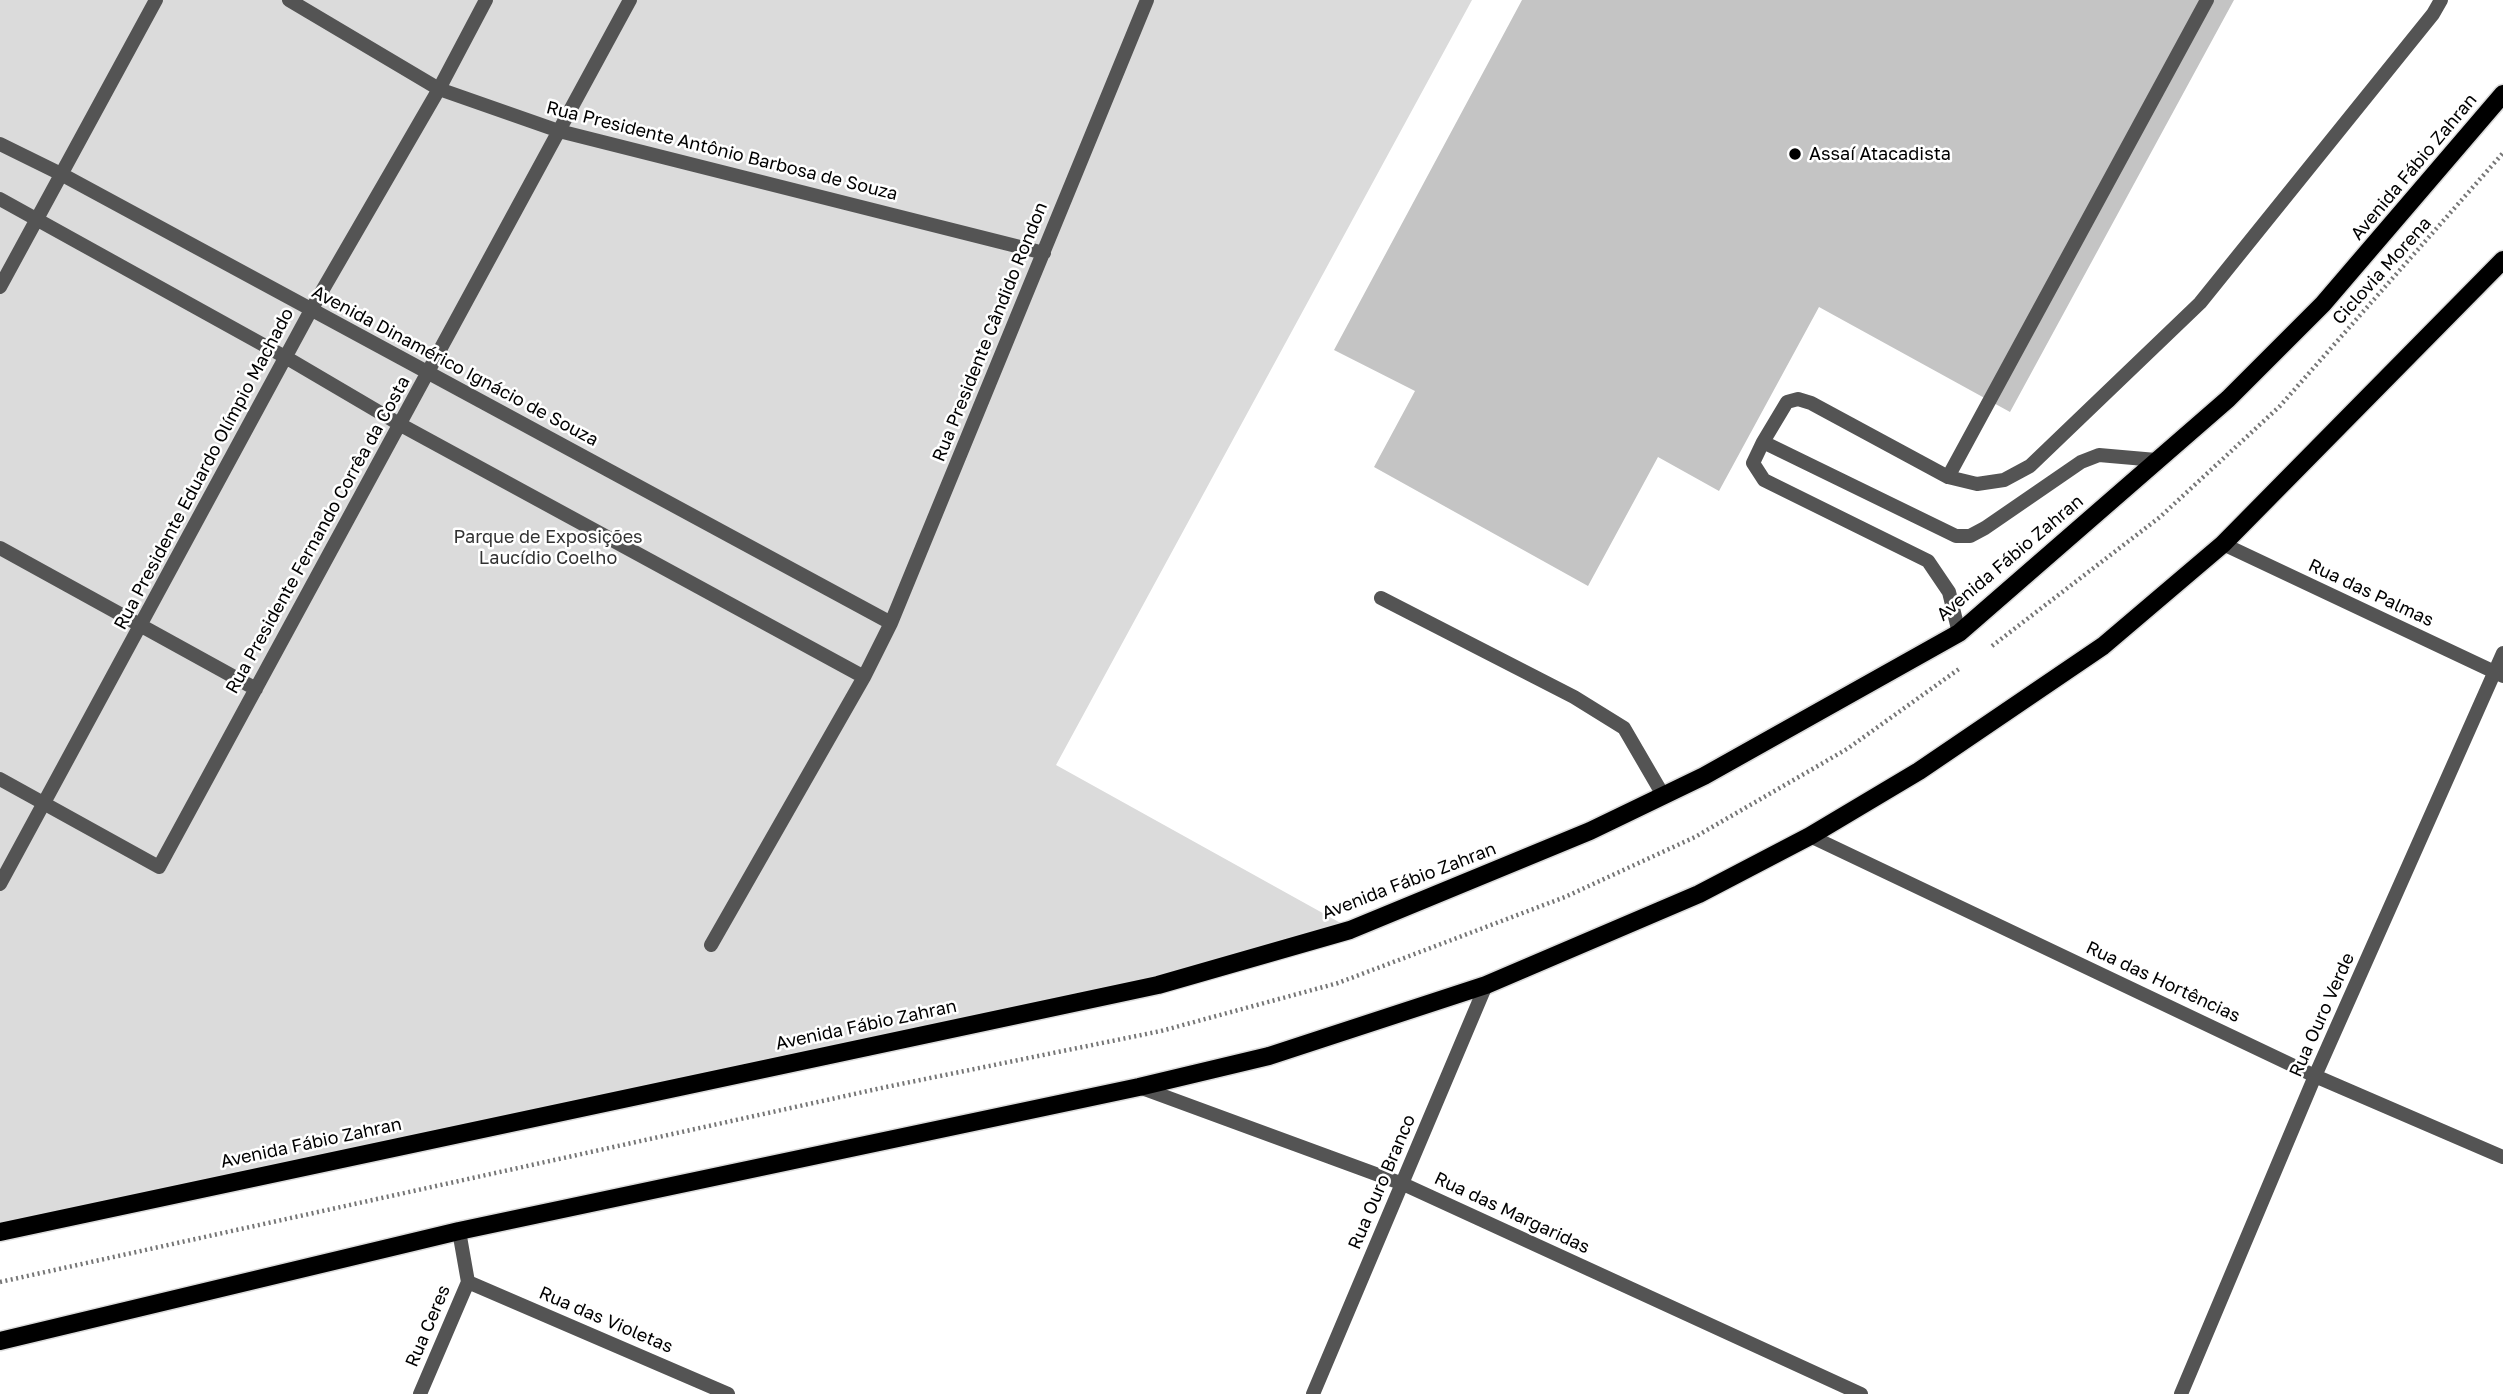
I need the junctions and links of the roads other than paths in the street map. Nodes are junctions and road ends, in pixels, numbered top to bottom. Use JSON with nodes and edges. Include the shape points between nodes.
{"nodes":[{"id":1,"x":156,"y":0,"type":"edge"},
{"id":2,"x":289,"y":0,"type":"edge"},
{"id":3,"x":486,"y":0,"type":"edge"},
{"id":4,"x":630,"y":0,"type":"edge"},
{"id":5,"x":1147,"y":0,"type":"edge"},
{"id":6,"x":2207,"y":0,"type":"edge"},
{"id":7,"x":2441,"y":0,"type":"edge"},
{"id":8,"x":439,"y":89,"type":"junction"},
{"id":9,"x":2503,"y":94,"type":"edge"},
{"id":10,"x":559,"y":131,"type":"junction"},
{"id":11,"x":0,"y":144,"type":"edge"},
{"id":12,"x":61,"y":174,"type":"junction"},
{"id":13,"x":0,"y":199,"type":"edge"},
{"id":14,"x":37,"y":220,"type":"junction"},
{"id":15,"x":1044,"y":253,"type":"junction"},
{"id":16,"x":2503,"y":260,"type":"edge"},
{"id":17,"x":0,"y":287,"type":"edge"},
{"id":18,"x":311,"y":310,"type":"junction"},
{"id":19,"x":287,"y":358,"type":"junction"},
{"id":20,"x":427,"y":374,"type":"junction"},
{"id":21,"x":401,"y":425,"type":"junction"},
{"id":22,"x":1763,"y":442,"type":"junction"},
{"id":23,"x":2156,"y":460,"type":"junction"},
{"id":24,"x":1948,"y":477,"type":"junction"},
{"id":25,"x":2223,"y":544,"type":"junction"},
{"id":26,"x":0,"y":548,"type":"edge"},
{"id":27,"x":1381,"y":598,"type":"dead end"},
{"id":28,"x":891,"y":623,"type":"junction"},
{"id":29,"x":142,"y":626,"type":"junction"},
{"id":30,"x":1959,"y":633,"type":"junction"},
{"id":31,"x":2503,"y":653,"type":"edge"},
{"id":32,"x":2499,"y":675,"type":"edge"},
{"id":33,"x":864,"y":677,"type":"junction"},
{"id":34,"x":256,"y":689,"type":"junction"},
{"id":35,"x":0,"y":779,"type":"edge"},
{"id":36,"x":1663,"y":795,"type":"junction"},
{"id":37,"x":45,"y":804,"type":"junction"},
{"id":38,"x":1810,"y":836,"type":"junction"},
{"id":39,"x":0,"y":884,"type":"edge"},
{"id":40,"x":712,"y":945,"type":"dead end"},
{"id":41,"x":1486,"y":985,"type":"junction"},
{"id":42,"x":2315,"y":1076,"type":"junction"},
{"id":43,"x":1139,"y":1087,"type":"junction"},
{"id":44,"x":2503,"y":1157,"type":"edge"},
{"id":45,"x":1402,"y":1184,"type":"junction"},
{"id":46,"x":459,"y":1231,"type":"junction"},
{"id":47,"x":0,"y":1232,"type":"edge"},
{"id":48,"x":468,"y":1282,"type":"junction"},
{"id":49,"x":0,"y":1341,"type":"edge"},
{"id":50,"x":420,"y":1394,"type":"edge"},
{"id":51,"x":728,"y":1394,"type":"edge"},
{"id":52,"x":1313,"y":1394,"type":"edge"},
{"id":53,"x":1861,"y":1394,"type":"edge"},
{"id":54,"x":2181,"y":1394,"type":"edge"}],
"edges":[{"from":1,"to":12,"type":"street"},
{"from":2,"to":8,"type":"street","name":"Rua Presidente Antônio Barbosa de Souza"},
{"from":3,"to":8,"type":"street","name":"Rua Presidente Eduardo Olímpio Machado"},
{"from":4,"to":10,"type":"street","name":"Rua Presidente Fernando Corrêa da Costa"},
{"from":5,"to":15,"type":"street","name":"Rua Presidente Cândido Rondon"},
{"from":6,"to":24,"type":"street"},
{"from":7,"to":24,"type":"street","via":[[2200,303],[2030,466],[2004,480],[1977,484]]},
{"from":8,"to":10,"type":"street","name":"Rua Presidente Antônio Barbosa de Souza"},
{"from":8,"to":18,"type":"street","name":"Rua Presidente Eduardo Olímpio Machado"},
{"from":9,"to":23,"type":"main road","name":"Avenida Fábio Zahran","via":[[2323,304],[2228,399]]},
{"from":10,"to":15,"type":"street","name":"Rua Presidente Antônio Barbosa de Souza"},
{"from":10,"to":20,"type":"street","name":"Rua Presidente Fernando Corrêa da Costa"},
{"from":11,"to":12,"type":"street","name":"Avenida Dinamérico Ignácio de Souza"},
{"from":12,"to":14,"type":"street"},
{"from":12,"to":18,"type":"street","name":"Avenida Dinamérico Ignácio de Souza"},
{"from":13,"to":14,"type":"street"},
{"from":14,"to":17,"type":"street"},
{"from":14,"to":19,"type":"street"},
{"from":15,"to":28,"type":"street","name":"Rua Presidente Cândido Rondon"},
{"from":16,"to":25,"type":"main road"},
{"from":18,"to":19,"type":"street","name":"Rua Presidente Eduardo Olímpio Machado"},
{"from":18,"to":20,"type":"street","name":"Avenida Dinamérico Ignácio de Souza"},
{"from":19,"to":21,"type":"street"},
{"from":19,"to":29,"type":"street","name":"Rua Presidente Eduardo Olímpio Machado"},
{"from":20,"to":21,"type":"street","name":"Rua Presidente Fernando Corrêa da Costa"},
{"from":20,"to":28,"type":"street","name":"Avenida Dinamérico Ignácio de Souza"},
{"from":21,"to":33,"type":"street"},
{"from":21,"to":34,"type":"street","name":"Rua Presidente Fernando Corrêa da Costa"},
{"from":22,"to":23,"type":"street","via":[[1956,536],[1970,536],[1984,528],[2081,461],[2099,455]]},
{"from":22,"to":24,"type":"street","via":[[1787,402],[1798,399]]},
{"from":22,"to":30,"type":"street","via":[[1753,463],[1764,480],[1928,561],[1949,593]]},
{"from":23,"to":30,"type":"main road","name":"Avenida Fábio Zahran"},
{"from":25,"to":32,"type":"street","name":"Rua das Palmas"},
{"from":25,"to":38,"type":"main road","via":[[2103,646],[1919,771]]},
{"from":26,"to":29,"type":"street"},
{"from":27,"to":36,"type":"street","via":[[1574,697],[1624,728]]},
{"from":28,"to":33,"type":"street","name":"Rua Presidente Cândido Rondon"},
{"from":29,"to":34,"type":"street"},
{"from":29,"to":37,"type":"street","name":"Rua Presidente Eduardo Olímpio Machado"},
{"from":30,"to":36,"type":"main road","name":"Avenida Fábio Zahran"},
{"from":31,"to":32,"type":"street","name":"Rua Ouro Verde"},
{"from":32,"to":42,"type":"street","name":"Rua Ouro Verde"},
{"from":33,"to":40,"type":"street","name":"Rua Presidente Cândido Rondon"},
{"from":34,"to":37,"type":"street","name":"Rua Presidente Fernando Corrêa da Costa","via":[[159,867]]},
{"from":35,"to":37,"type":"street"},
{"from":36,"to":47,"type":"main road","name":"Avenida Fábio Zahran","via":[[1590,831],[1350,930],[1158,985]]},
{"from":37,"to":39,"type":"street","name":"Rua Presidente Eduardo Olímpio Machado"},
{"from":38,"to":41,"type":"main road","via":[[1699,894]]},
{"from":38,"to":42,"type":"street","name":"Rua das Hortências"},
{"from":41,"to":43,"type":"main road","via":[[1269,1056]]},
{"from":41,"to":45,"type":"street","name":"Rua Ouro Branco"},
{"from":42,"to":44,"type":"street","name":"Rua das Hortências"},
{"from":42,"to":54,"type":"street","name":"Rua Ouro Verde"},
{"from":43,"to":45,"type":"street","name":"Rua das Margaridas"},
{"from":43,"to":46,"type":"main road"},
{"from":45,"to":52,"type":"street","name":"Rua Ouro Branco"},
{"from":45,"to":53,"type":"street","name":"Rua das Margaridas"},
{"from":46,"to":48,"type":"street","name":"Rua Ceres"},
{"from":46,"to":49,"type":"main road"},
{"from":48,"to":50,"type":"street","name":"Rua Ceres"},
{"from":48,"to":51,"type":"street","name":"Rua das Violetas"}]}
